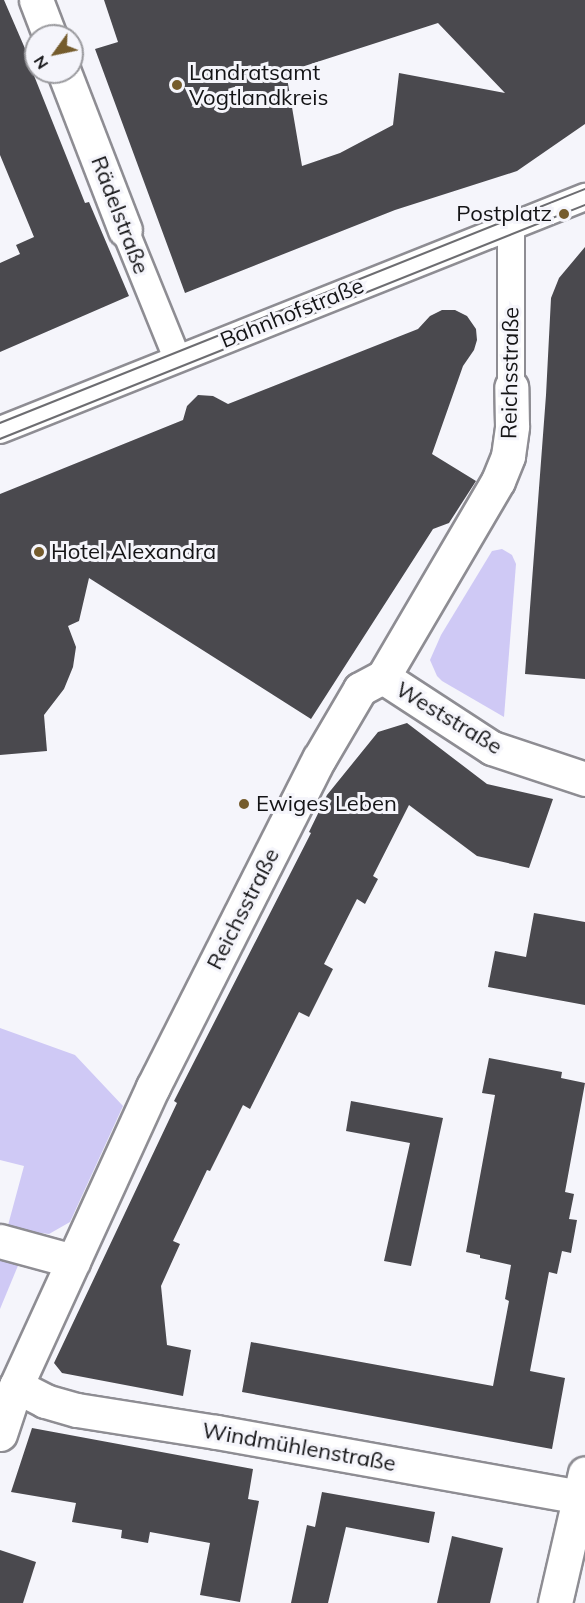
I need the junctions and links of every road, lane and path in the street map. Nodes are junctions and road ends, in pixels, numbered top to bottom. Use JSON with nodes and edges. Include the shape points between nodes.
{"nodes":[{"id":1,"x":36,"y":0,"type":"edge"},
{"id":2,"x":45,"y":24,"type":"edge"},
{"id":3,"x":69,"y":84,"type":"edge"},
{"id":4,"x":585,"y":197,"type":"edge"},
{"id":5,"x":511,"y":226,"type":"junction"},
{"id":6,"x":125,"y":230,"type":"joint"},
{"id":7,"x":177,"y":358,"type":"junction"},
{"id":8,"x":511,"y":387,"type":"joint"},
{"id":9,"x":0,"y":430,"type":"edge"},
{"id":10,"x":383,"y":677,"type":"junction"},
{"id":11,"x":585,"y":779,"type":"edge"},
{"id":12,"x":0,"y":1241,"type":"edge"},
{"id":13,"x":73,"y":1261,"type":"junction"},
{"id":14,"x":16,"y":1386,"type":"junction"},
{"id":15,"x":0,"y":1434,"type":"edge"},
{"id":16,"x":583,"y":1490,"type":"edge"},
{"id":17,"x":555,"y":1603,"type":"edge"}],
"edges":[{"from":1,"to":2,"type":"street"},
{"from":3,"to":6,"type":"street","name":"Rädelstraße"},
{"from":4,"to":5,"type":"street","name":"Bahnhofstraße"},
{"from":5,"to":7,"type":"street","name":"Bahnhofstraße"},
{"from":5,"to":8,"type":"street","name":"Reichsstraße"},
{"from":6,"to":7,"type":"street","name":"Rädelstraße"},
{"from":7,"to":9,"type":"street","name":"Bahnhofstraße"},
{"from":8,"to":10,"type":"street","name":"Reichsstraße","via":[[508,456],[498,481]]},
{"from":10,"to":11,"type":"street","name":"Weststraße","via":[[492,748]]},
{"from":10,"to":13,"type":"street","name":"Reichsstraße","via":[[360,689],[319,759],[153,1087]]},
{"from":12,"to":13,"type":"street"},
{"from":13,"to":14,"type":"street","name":"Reichsstraße"},
{"from":14,"to":15,"type":"street","name":"Reichsstraße"},
{"from":14,"to":16,"type":"street","name":"Windmühlenstraße","via":[[45,1401],[77,1410]]},
{"from":16,"to":17,"type":"street"}]}
